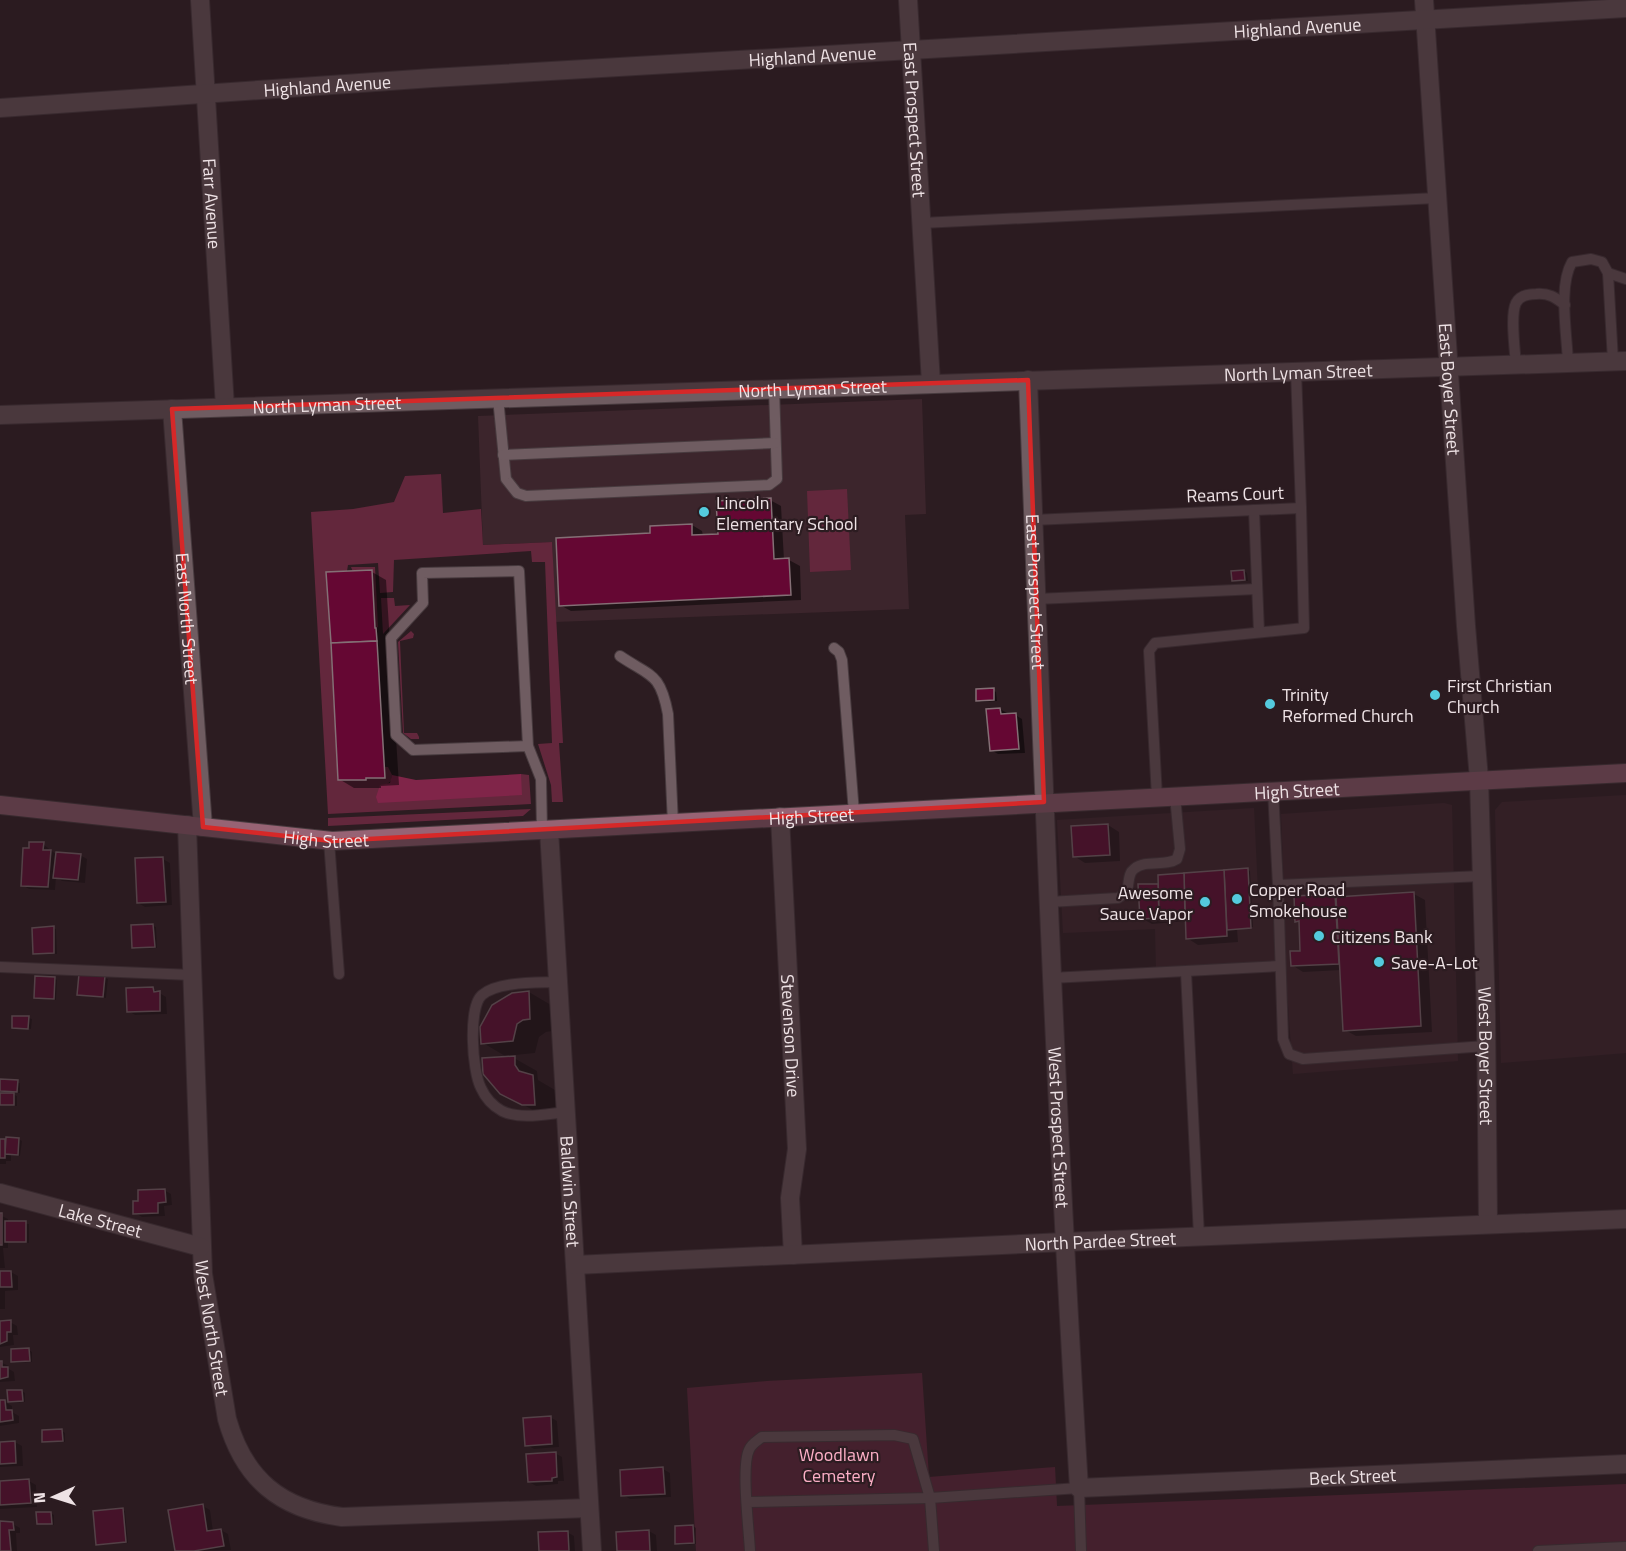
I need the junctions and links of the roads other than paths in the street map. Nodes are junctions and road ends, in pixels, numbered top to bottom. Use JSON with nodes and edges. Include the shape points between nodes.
{"nodes":[{"id":1,"x":200,"y":0,"type":"edge"},
{"id":2,"x":908,"y":0,"type":"edge"},
{"id":3,"x":1424,"y":0,"type":"edge"},
{"id":4,"x":1626,"y":8,"type":"edge"},
{"id":5,"x":1425,"y":20,"type":"junction"},
{"id":6,"x":911,"y":50,"type":"junction"},
{"id":7,"x":205,"y":94,"type":"junction"},
{"id":8,"x":0,"y":108,"type":"edge"},
{"id":9,"x":1437,"y":198,"type":"junction"},
{"id":10,"x":922,"y":223,"type":"junction"},
{"id":11,"x":1608,"y":273,"type":"junction"},
{"id":12,"x":1626,"y":279,"type":"edge"},
{"id":13,"x":1565,"y":305,"type":"junction"},
{"id":14,"x":1619,"y":361,"type":"edge"},
{"id":15,"x":1568,"y":363,"type":"junction"},
{"id":16,"x":1516,"y":364,"type":"junction"},
{"id":17,"x":1449,"y":367,"type":"junction"},
{"id":18,"x":1296,"y":371,"type":"junction"},
{"id":19,"x":1028,"y":380,"type":"junction"},
{"id":20,"x":931,"y":383,"type":"junction"},
{"id":21,"x":774,"y":388,"type":"junction"},
{"id":22,"x":498,"y":398,"type":"junction"},
{"id":23,"x":225,"y":407,"type":"junction"},
{"id":24,"x":172,"y":409,"type":"junction"},
{"id":25,"x":0,"y":415,"type":"edge"},
{"id":26,"x":775,"y":443,"type":"junction"},
{"id":27,"x":503,"y":455,"type":"junction"},
{"id":28,"x":1301,"y":508,"type":"junction"},
{"id":29,"x":1254,"y":510,"type":"junction"},
{"id":30,"x":1033,"y":520,"type":"junction"},
{"id":31,"x":1257,"y":589,"type":"junction"},
{"id":32,"x":1037,"y":598,"type":"junction"},
{"id":33,"x":1259,"y":632,"type":"junction"},
{"id":34,"x":834,"y":648,"type":"dead end"},
{"id":35,"x":620,"y":656,"type":"dead end"},
{"id":36,"x":528,"y":746,"type":"junction"},
{"id":37,"x":1626,"y":772,"type":"edge"},
{"id":38,"x":1479,"y":779,"type":"junction"},
{"id":39,"x":1273,"y":790,"type":"junction"},
{"id":40,"x":1166,"y":797,"type":"junction"},
{"id":41,"x":1044,"y":802,"type":"junction"},
{"id":42,"x":0,"y":805,"type":"edge"},
{"id":43,"x":854,"y":813,"type":"junction"},
{"id":44,"x":780,"y":817,"type":"junction"},
{"id":45,"x":673,"y":824,"type":"junction"},
{"id":46,"x":195,"y":826,"type":"junction"},
{"id":47,"x":545,"y":831,"type":"junction"},
{"id":48,"x":329,"y":841,"type":"junction"},
{"id":49,"x":1482,"y":876,"type":"junction"},
{"id":50,"x":1278,"y":885,"type":"junction"},
{"id":51,"x":1049,"y":902,"type":"junction"},
{"id":52,"x":1280,"y":966,"type":"junction"},
{"id":53,"x":0,"y":968,"type":"edge"},
{"id":54,"x":1186,"y":972,"type":"junction"},
{"id":55,"x":339,"y":974,"type":"dead end"},
{"id":56,"x":192,"y":975,"type":"junction"},
{"id":57,"x":1051,"y":978,"type":"junction"},
{"id":58,"x":558,"y":982,"type":"junction"},
{"id":59,"x":1486,"y":1046,"type":"junction"},
{"id":60,"x":566,"y":1112,"type":"junction"},
{"id":61,"x":0,"y":1193,"type":"edge"},
{"id":62,"x":1626,"y":1219,"type":"edge"},
{"id":63,"x":1488,"y":1223,"type":"junction"},
{"id":64,"x":1199,"y":1236,"type":"junction"},
{"id":65,"x":1064,"y":1242,"type":"junction"},
{"id":66,"x":201,"y":1247,"type":"junction"},
{"id":67,"x":793,"y":1255,"type":"junction"},
{"id":68,"x":575,"y":1265,"type":"junction"},
{"id":69,"x":1626,"y":1464,"type":"edge"},
{"id":70,"x":1079,"y":1488,"type":"junction"},
{"id":71,"x":930,"y":1498,"type":"junction"},
{"id":72,"x":747,"y":1502,"type":"junction"},
{"id":73,"x":590,"y":1508,"type":"junction"},
{"id":74,"x":1626,"y":1547,"type":"edge"},
{"id":75,"x":592,"y":1551,"type":"edge"},
{"id":76,"x":750,"y":1551,"type":"edge"},
{"id":77,"x":934,"y":1551,"type":"edge"},
{"id":78,"x":1081,"y":1551,"type":"edge"},
{"id":79,"x":1538,"y":1551,"type":"edge"}],
"edges":[{"from":1,"to":7,"type":"street","name":"Farr Avenue"},
{"from":2,"to":6,"type":"street","name":"East Prospect Street"},
{"from":3,"to":5,"type":"street","name":"East Boyer Street"},
{"from":4,"to":5,"type":"street","name":"Highland Avenue"},
{"from":5,"to":6,"type":"street","name":"Highland Avenue"},
{"from":5,"to":9,"type":"street","name":"East Boyer Street"},
{"from":6,"to":7,"type":"street","name":"Highland Avenue"},
{"from":6,"to":10,"type":"street","name":"East Prospect Street"},
{"from":7,"to":8,"type":"street","name":"Highland Avenue"},
{"from":7,"to":23,"type":"street","name":"Farr Avenue"},
{"from":9,"to":10,"type":"lane"},
{"from":9,"to":17,"type":"street","name":"East Boyer Street"},
{"from":10,"to":20,"type":"street","name":"East Prospect Street"},
{"from":11,"to":12,"type":"lane"},
{"from":11,"to":13,"type":"lane","via":[[1602,262],[1572,262],[1564,287]]},
{"from":11,"to":14,"type":"lane"},
{"from":13,"to":15,"type":"lane"},
{"from":13,"to":16,"type":"lane","via":[[1545,293],[1528,294],[1515,304]]},
{"from":14,"to":15,"type":"street","name":"North Lyman Street"},
{"from":15,"to":16,"type":"street","name":"North Lyman Street"},
{"from":16,"to":17,"type":"street","name":"North Lyman Street"},
{"from":17,"to":18,"type":"street","name":"North Lyman Street"},
{"from":17,"to":38,"type":"street","name":"East Boyer Street"},
{"from":18,"to":19,"type":"street","name":"North Lyman Street"},
{"from":18,"to":28,"type":"lane","name":"Reams Court"},
{"from":19,"to":20,"type":"street","name":"North Lyman Street"},
{"from":19,"to":30,"type":"street","name":"East Prospect Street"},
{"from":20,"to":21,"type":"street","name":"North Lyman Street"},
{"from":21,"to":22,"type":"street","name":"North Lyman Street"},
{"from":21,"to":26,"type":"lane"},
{"from":22,"to":23,"type":"street","name":"North Lyman Street"},
{"from":22,"to":27,"type":"lane"},
{"from":23,"to":24,"type":"street","name":"North Lyman Street"},
{"from":24,"to":25,"type":"street","name":"North Lyman Street"},
{"from":24,"to":46,"type":"street","name":"East North Street"},
{"from":26,"to":27,"type":"lane"},
{"from":26,"to":27,"type":"lane","via":[[777,479],[769,485],[526,496],[506,479]]},
{"from":28,"to":29,"type":"lane","name":"Reams Court"},
{"from":28,"to":33,"type":"lane","via":[[1304,628]]},
{"from":29,"to":30,"type":"lane","name":"Reams Court"},
{"from":29,"to":31,"type":"lane"},
{"from":30,"to":32,"type":"street","name":"East Prospect Street"},
{"from":31,"to":32,"type":"lane"},
{"from":31,"to":33,"type":"lane"},
{"from":32,"to":41,"type":"street","name":"East Prospect Street"},
{"from":33,"to":40,"type":"lane","via":[[1155,643],[1149,651]]},
{"from":34,"to":43,"type":"lane","via":[[842,660]]},
{"from":35,"to":45,"type":"lane","via":[[648,671],[658,681],[666,701]]},
{"from":36,"to":36,"type":"lane","via":[[519,571],[422,573],[423,603],[391,638],[396,735],[413,750]]},
{"from":36,"to":47,"type":"lane","via":[[541,779]]},
{"from":37,"to":38,"type":"main road","name":"High Street"},
{"from":38,"to":39,"type":"main road","name":"High Street"},
{"from":38,"to":49,"type":"street","name":"West Boyer Street"},
{"from":39,"to":40,"type":"main road","name":"High Street"},
{"from":39,"to":50,"type":"lane"},
{"from":40,"to":41,"type":"main road","name":"High Street"},
{"from":40,"to":51,"type":"lane","via":[[1179,849],[1177,859],[1135,867],[1126,891],[1118,898]]},
{"from":41,"to":43,"type":"main road","name":"High Street"},
{"from":41,"to":51,"type":"street","name":"West Prospect Street"},
{"from":42,"to":46,"type":"main road","name":"High Street"},
{"from":43,"to":44,"type":"main road","name":"High Street"},
{"from":44,"to":45,"type":"main road","name":"High Street"},
{"from":44,"to":67,"type":"street","name":"Stevenson Drive","via":[[797,1149],[790,1198]]},
{"from":45,"to":47,"type":"main road","name":"High Street"},
{"from":46,"to":48,"type":"main road","name":"High Street"},
{"from":46,"to":56,"type":"street","name":"West North Street"},
{"from":47,"to":48,"type":"main road","name":"High Street"},
{"from":47,"to":58,"type":"street","name":"Baldwin Street"},
{"from":48,"to":55,"type":"lane"},
{"from":49,"to":50,"type":"lane"},
{"from":49,"to":59,"type":"street","name":"West Boyer Street"},
{"from":50,"to":52,"type":"lane"},
{"from":51,"to":57,"type":"street","name":"West Prospect Street"},
{"from":52,"to":54,"type":"lane"},
{"from":52,"to":59,"type":"lane","via":[[1283,1039],[1289,1054],[1303,1059]]},
{"from":53,"to":56,"type":"lane"},
{"from":54,"to":57,"type":"lane"},
{"from":54,"to":64,"type":"lane"},
{"from":56,"to":66,"type":"street","name":"West North Street"},
{"from":57,"to":65,"type":"street","name":"West Prospect Street"},
{"from":58,"to":60,"type":"street","name":"Baldwin Street"},
{"from":58,"to":60,"type":"lane","via":[[511,985],[481,996],[474,1009],[475,1062],[479,1086],[502,1111],[520,1115]]},
{"from":59,"to":63,"type":"street","name":"West Boyer Street"},
{"from":60,"to":68,"type":"street","name":"Baldwin Street"},
{"from":61,"to":66,"type":"street","name":"Lake Street"},
{"from":62,"to":63,"type":"street","name":"North Pardee Street"},
{"from":63,"to":64,"type":"street","name":"North Pardee Street"},
{"from":64,"to":65,"type":"street","name":"North Pardee Street"},
{"from":65,"to":67,"type":"street","name":"North Pardee Street"},
{"from":65,"to":70,"type":"street","name":"West Prospect Street"},
{"from":66,"to":73,"type":"street","name":"West North Street","via":[[233,1441],[258,1480],[276,1495],[297,1507],[342,1517]]},
{"from":67,"to":68,"type":"street","name":"North Pardee Street"},
{"from":68,"to":73,"type":"street","name":"Baldwin Street"},
{"from":69,"to":70,"type":"street","name":"Beck Street"},
{"from":70,"to":71,"type":"lane"},
{"from":70,"to":78,"type":"lane"},
{"from":71,"to":72,"type":"lane"},
{"from":71,"to":72,"type":"lane","via":[[913,1440],[894,1435],[762,1437],[750,1447],[746,1458]]},
{"from":71,"to":77,"type":"lane"},
{"from":72,"to":76,"type":"lane"},
{"from":73,"to":75,"type":"street","name":"Baldwin Street"},
{"from":74,"to":79,"type":"lane"}]}
